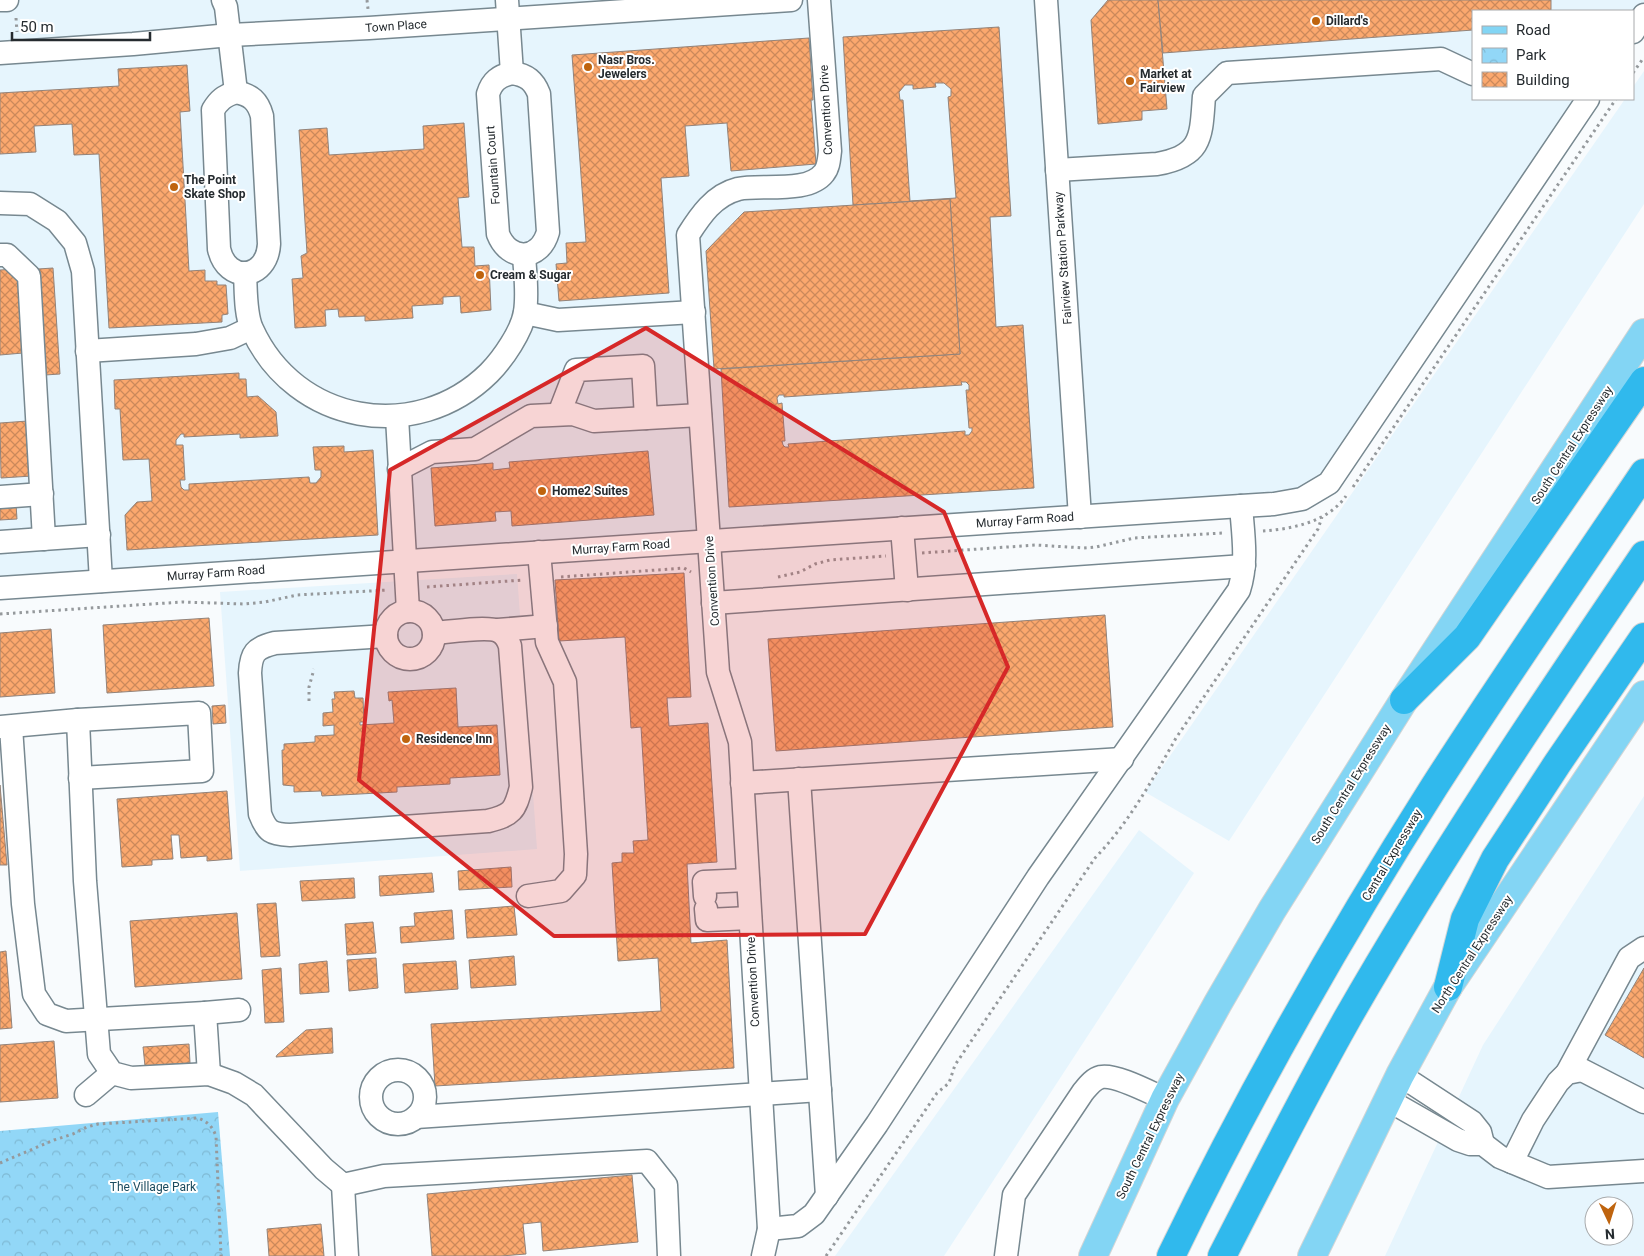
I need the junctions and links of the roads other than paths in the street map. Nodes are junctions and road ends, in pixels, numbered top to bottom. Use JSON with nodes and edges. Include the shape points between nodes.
{"nodes":[{"id":1,"x":0,"y":0,"type":"edge"},
{"id":2,"x":7,"y":0,"type":"edge"},
{"id":3,"x":223,"y":0,"type":"edge"},
{"id":4,"x":791,"y":0,"type":"edge"},
{"id":5,"x":819,"y":0,"type":"edge"},
{"id":6,"x":1046,"y":0,"type":"edge"},
{"id":7,"x":1640,"y":0,"type":"edge"},
{"id":8,"x":1644,"y":3,"type":"edge"},
{"id":9,"x":508,"y":9,"type":"edge"},
{"id":10,"x":1644,"y":16,"type":"edge"},
{"id":11,"x":1634,"y":31,"type":"edge"},
{"id":12,"x":230,"y":35,"type":"junction"},
{"id":13,"x":0,"y":53,"type":"edge"},
{"id":14,"x":512,"y":73,"type":"junction"},
{"id":15,"x":1472,"y":74,"type":"edge"},
{"id":16,"x":236,"y":92,"type":"junction"},
{"id":17,"x":1584,"y":100,"type":"edge"},
{"id":18,"x":1057,"y":170,"type":"junction"},
{"id":19,"x":0,"y":203,"type":"edge"},
{"id":20,"x":0,"y":255,"type":"edge"},
{"id":21,"x":524,"y":255,"type":"junction"},
{"id":22,"x":245,"y":273,"type":"junction"},
{"id":23,"x":694,"y":312,"type":"junction"},
{"id":24,"x":525,"y":313,"type":"junction"},
{"id":25,"x":252,"y":328,"type":"junction"},
{"id":26,"x":1644,"y":333,"type":"edge"},
{"id":27,"x":88,"y":350,"type":"junction"},
{"id":28,"x":1644,"y":381,"type":"edge"},
{"id":29,"x":559,"y":414,"type":"junction"},
{"id":30,"x":700,"y":414,"type":"junction"},
{"id":31,"x":397,"y":416,"type":"junction"},
{"id":32,"x":646,"y":418,"type":"junction"},
{"id":33,"x":400,"y":468,"type":"junction"},
{"id":34,"x":1644,"y":473,"type":"edge"},
{"id":35,"x":42,"y":494,"type":"junction"},
{"id":36,"x":0,"y":497,"type":"edge"},
{"id":37,"x":1241,"y":506,"type":"junction"},
{"id":38,"x":1080,"y":517,"type":"junction"},
{"id":39,"x":902,"y":528,"type":"junction"},
{"id":40,"x":98,"y":535,"type":"junction"},
{"id":41,"x":44,"y":538,"type":"junction"},
{"id":42,"x":709,"y":541,"type":"junction"},
{"id":43,"x":0,"y":542,"type":"edge"},
{"id":44,"x":539,"y":552,"type":"junction"},
{"id":45,"x":1644,"y":555,"type":"edge"},
{"id":46,"x":405,"y":561,"type":"junction"},
{"id":47,"x":1244,"y":566,"type":"junction"},
{"id":48,"x":101,"y":581,"type":"junction"},
{"id":49,"x":0,"y":588,"type":"edge"},
{"id":50,"x":907,"y":590,"type":"junction"},
{"id":51,"x":713,"y":603,"type":"junction"},
{"id":52,"x":408,"y":611,"type":"junction"},
{"id":53,"x":546,"y":626,"type":"junction"},
{"id":54,"x":498,"y":630,"type":"junction"},
{"id":55,"x":434,"y":633,"type":"junction"},
{"id":56,"x":386,"y":636,"type":"junction"},
{"id":57,"x":1644,"y":637,"type":"edge"},
{"id":58,"x":1644,"y":695,"type":"edge"},
{"id":59,"x":1404,"y":700,"type":"junction"},
{"id":60,"x":78,"y":720,"type":"junction"},
{"id":61,"x":6,"y":727,"type":"edge"},
{"id":62,"x":1122,"y":759,"type":"junction"},
{"id":63,"x":80,"y":778,"type":"junction"},
{"id":64,"x":799,"y":779,"type":"junction"},
{"id":65,"x":742,"y":783,"type":"junction"},
{"id":66,"x":748,"y":880,"type":"junction"},
{"id":67,"x":528,"y":896,"type":"dead end"},
{"id":68,"x":750,"y":918,"type":"junction"},
{"id":69,"x":1644,"y":948,"type":"edge"},
{"id":70,"x":1448,"y":987,"type":"junction"},
{"id":71,"x":239,"y":1010,"type":"dead end"},
{"id":72,"x":205,"y":1013,"type":"junction"},
{"id":73,"x":97,"y":1018,"type":"junction"},
{"id":74,"x":112,"y":1073,"type":"junction"},
{"id":75,"x":1567,"y":1073,"type":"junction"},
{"id":76,"x":209,"y":1074,"type":"junction"},
{"id":77,"x":1400,"y":1076,"type":"junction"},
{"id":78,"x":820,"y":1090,"type":"junction"},
{"id":79,"x":760,"y":1094,"type":"junction"},
{"id":80,"x":86,"y":1095,"type":"dead end"},
{"id":81,"x":1165,"y":1099,"type":"junction"},
{"id":82,"x":1388,"y":1100,"type":"junction"},
{"id":83,"x":1644,"y":1102,"type":"edge"},
{"id":84,"x":416,"y":1117,"type":"dead end"},
{"id":85,"x":1483,"y":1144,"type":"junction"},
{"id":86,"x":1512,"y":1162,"type":"junction"},
{"id":87,"x":1644,"y":1171,"type":"edge"},
{"id":88,"x":343,"y":1185,"type":"junction"},
{"id":89,"x":827,"y":1196,"type":"junction"},
{"id":90,"x":769,"y":1229,"type":"junction"},
{"id":91,"x":347,"y":1256,"type":"edge"},
{"id":92,"x":669,"y":1256,"type":"edge"},
{"id":93,"x":762,"y":1256,"type":"edge"},
{"id":94,"x":1006,"y":1256,"type":"edge"},
{"id":95,"x":1093,"y":1256,"type":"edge"},
{"id":96,"x":1171,"y":1256,"type":"edge"},
{"id":97,"x":1222,"y":1256,"type":"edge"},
{"id":98,"x":1312,"y":1256,"type":"edge"}],
"edges":[{"from":1,"to":2,"type":"street"},
{"from":3,"to":12,"type":"street"},
{"from":4,"to":9,"type":"street","name":"Town Place"},
{"from":5,"to":23,"type":"street","name":"Convention Drive","via":[[830,151],[828,164],[824,173],[815,180],[801,185],[737,189],[714,200],[688,235]]},
{"from":6,"to":18,"type":"street","name":"Fairview Station Parkway"},
{"from":7,"to":8,"type":"street"},
{"from":9,"to":12,"type":"street","name":"Town Place"},
{"from":9,"to":14,"type":"street"},
{"from":10,"to":11,"type":"street"},
{"from":12,"to":13,"type":"street","name":"Town Place"},
{"from":12,"to":16,"type":"street"},
{"from":14,"to":21,"type":"street","name":"Fountain Court","via":[[496,79],[488,94],[498,234],[507,250]]},
{"from":14,"to":21,"type":"street","via":[[530,78],[539,94],[548,232],[540,248]]},
{"from":15,"to":18,"type":"street","via":[[1441,59],[1227,73],[1204,96],[1199,139],[1186,156],[1157,164]]},
{"from":16,"to":22,"type":"street","via":[[226,95],[214,110],[219,250],[227,267]]},
{"from":16,"to":22,"type":"street","via":[[254,99],[260,107],[266,195],[268,255],[263,264]]},
{"from":17,"to":37,"type":"street","name":"Murray Farm Road","via":[[1329,483],[1302,499]]},
{"from":18,"to":38,"type":"street","name":"Fairview Station Parkway"},
{"from":19,"to":27,"type":"street","via":[[30,204],[57,220],[75,243],[83,271]]},
{"from":20,"to":35,"type":"street","via":[[7,255],[29,276]]},
{"from":21,"to":24,"type":"street"},
{"from":22,"to":25,"type":"street"},
{"from":23,"to":24,"type":"street","via":[[558,320]]},
{"from":23,"to":30,"type":"street","name":"Convention Drive"},
{"from":24,"to":31,"type":"street","via":[[514,340],[498,364],[477,385],[453,401],[426,412]]},
{"from":25,"to":27,"type":"street","via":[[230,338],[196,344]]},
{"from":25,"to":31,"type":"street","via":[[269,359],[294,385],[343,410],[360,415]]},
{"from":26,"to":59,"type":"main road","name":"South Central Expressway"},
{"from":27,"to":40,"type":"street"},
{"from":28,"to":59,"type":"highway","via":[[1467,637]]},
{"from":29,"to":32,"type":"street","via":[[573,414],[594,421]]},
{"from":29,"to":32,"type":"street","via":[[576,370],[643,366]]},
{"from":29,"to":33,"type":"street","via":[[531,416],[475,449],[432,452]]},
{"from":30,"to":32,"type":"street"},
{"from":30,"to":42,"type":"street","name":"Convention Drive"},
{"from":31,"to":33,"type":"street"},
{"from":33,"to":46,"type":"street"},
{"from":34,"to":96,"type":"highway","name":"Central Expressway","via":[[1472,728],[1375,882],[1275,1056]]},
{"from":35,"to":36,"type":"street"},
{"from":35,"to":41,"type":"street"},
{"from":37,"to":38,"type":"street","name":"Murray Farm Road"},
{"from":37,"to":47,"type":"street"},
{"from":38,"to":39,"type":"street","name":"Murray Farm Road"},
{"from":39,"to":42,"type":"street","name":"Murray Farm Road"},
{"from":39,"to":50,"type":"street"},
{"from":40,"to":41,"type":"street"},
{"from":40,"to":48,"type":"street"},
{"from":41,"to":43,"type":"street"},
{"from":42,"to":44,"type":"street","name":"Murray Farm Road"},
{"from":42,"to":51,"type":"street","name":"Convention Drive"},
{"from":44,"to":46,"type":"street","name":"Murray Farm Road"},
{"from":44,"to":53,"type":"street"},
{"from":45,"to":97,"type":"highway","via":[[1521,737],[1414,907],[1293,1118]]},
{"from":46,"to":48,"type":"street","name":"Murray Farm Road"},
{"from":46,"to":52,"type":"street"},
{"from":47,"to":50,"type":"street"},
{"from":47,"to":62,"type":"street","via":[[1239,590]]},
{"from":48,"to":49,"type":"street","name":"Murray Farm Road"},
{"from":50,"to":51,"type":"street"},
{"from":51,"to":65,"type":"street","name":"Convention Drive","via":[[718,672],[740,742]]},
{"from":52,"to":55,"type":"street","via":[[428,619]]},
{"from":52,"to":56,"type":"street","via":[[390,622]]},
{"from":53,"to":54,"type":"street"},
{"from":53,"to":67,"type":"street","via":[[547,642],[565,682],[575,875],[561,891]]},
{"from":54,"to":55,"type":"street"},
{"from":54,"to":56,"type":"street","via":[[510,646],[521,787],[517,804],[505,816],[488,821],[276,834],[265,827],[260,814],[250,658],[260,646],[275,643]]},
{"from":55,"to":56,"type":"street","via":[[434,641],[426,654],[411,659],[396,655]]},
{"from":57,"to":70,"type":"highway","via":[[1495,860],[1465,919]]},
{"from":58,"to":70,"type":"main road","name":"North Central Expressway"},
{"from":59,"to":81,"type":"main road","name":"South Central Expressway","via":[[1272,910]]},
{"from":60,"to":61,"type":"street"},
{"from":60,"to":63,"type":"street"},
{"from":60,"to":63,"type":"street","via":[[198,713],[202,771]]},
{"from":61,"to":73,"type":"street","via":[[34,994],[47,1014],[66,1021]]},
{"from":62,"to":64,"type":"street"},
{"from":62,"to":89,"type":"street","via":[[1038,877]]},
{"from":63,"to":73,"type":"street"},
{"from":64,"to":65,"type":"street"},
{"from":64,"to":78,"type":"street"},
{"from":65,"to":66,"type":"street","name":"Convention Drive"},
{"from":66,"to":68,"type":"street","name":"Convention Drive"},
{"from":66,"to":68,"type":"street","via":[[704,882],[705,902],[707,920]]},
{"from":68,"to":79,"type":"street","name":"Convention Drive"},
{"from":69,"to":75,"type":"street","via":[[1629,958]]},
{"from":70,"to":77,"type":"main road","name":"North Central Expressway"},
{"from":71,"to":72,"type":"street"},
{"from":72,"to":73,"type":"street"},
{"from":72,"to":76,"type":"street"},
{"from":73,"to":74,"type":"street","via":[[99,1054]]},
{"from":74,"to":76,"type":"street","via":[[131,1078]]},
{"from":74,"to":80,"type":"street"},
{"from":75,"to":83,"type":"street","via":[[1582,1070]]},
{"from":75,"to":86,"type":"street","via":[[1533,1120]]},
{"from":76,"to":88,"type":"street","via":[[254,1095]]},
{"from":77,"to":82,"type":"main road","name":"North Central Expressway"},
{"from":77,"to":85,"type":"street","via":[[1472,1122],[1480,1132]]},
{"from":78,"to":79,"type":"street"},
{"from":78,"to":89,"type":"street"},
{"from":79,"to":84,"type":"street"},
{"from":79,"to":90,"type":"street","name":"Convention Drive"},
{"from":81,"to":94,"type":"street","via":[[1111,1076],[1092,1081],[1014,1195]]},
{"from":81,"to":95,"type":"main road","name":"South Central Expressway"},
{"from":82,"to":85,"type":"street","via":[[1458,1140]]},
{"from":82,"to":98,"type":"main road","name":"North Central Expressway"},
{"from":85,"to":86,"type":"street"},
{"from":86,"to":87,"type":"street","via":[[1548,1177]]},
{"from":88,"to":91,"type":"street"},
{"from":88,"to":92,"type":"street","via":[[384,1176],[647,1160],[666,1185]]},
{"from":89,"to":90,"type":"street","via":[[814,1214],[798,1226]]},
{"from":90,"to":93,"type":"street","name":"Convention Drive"}]}
